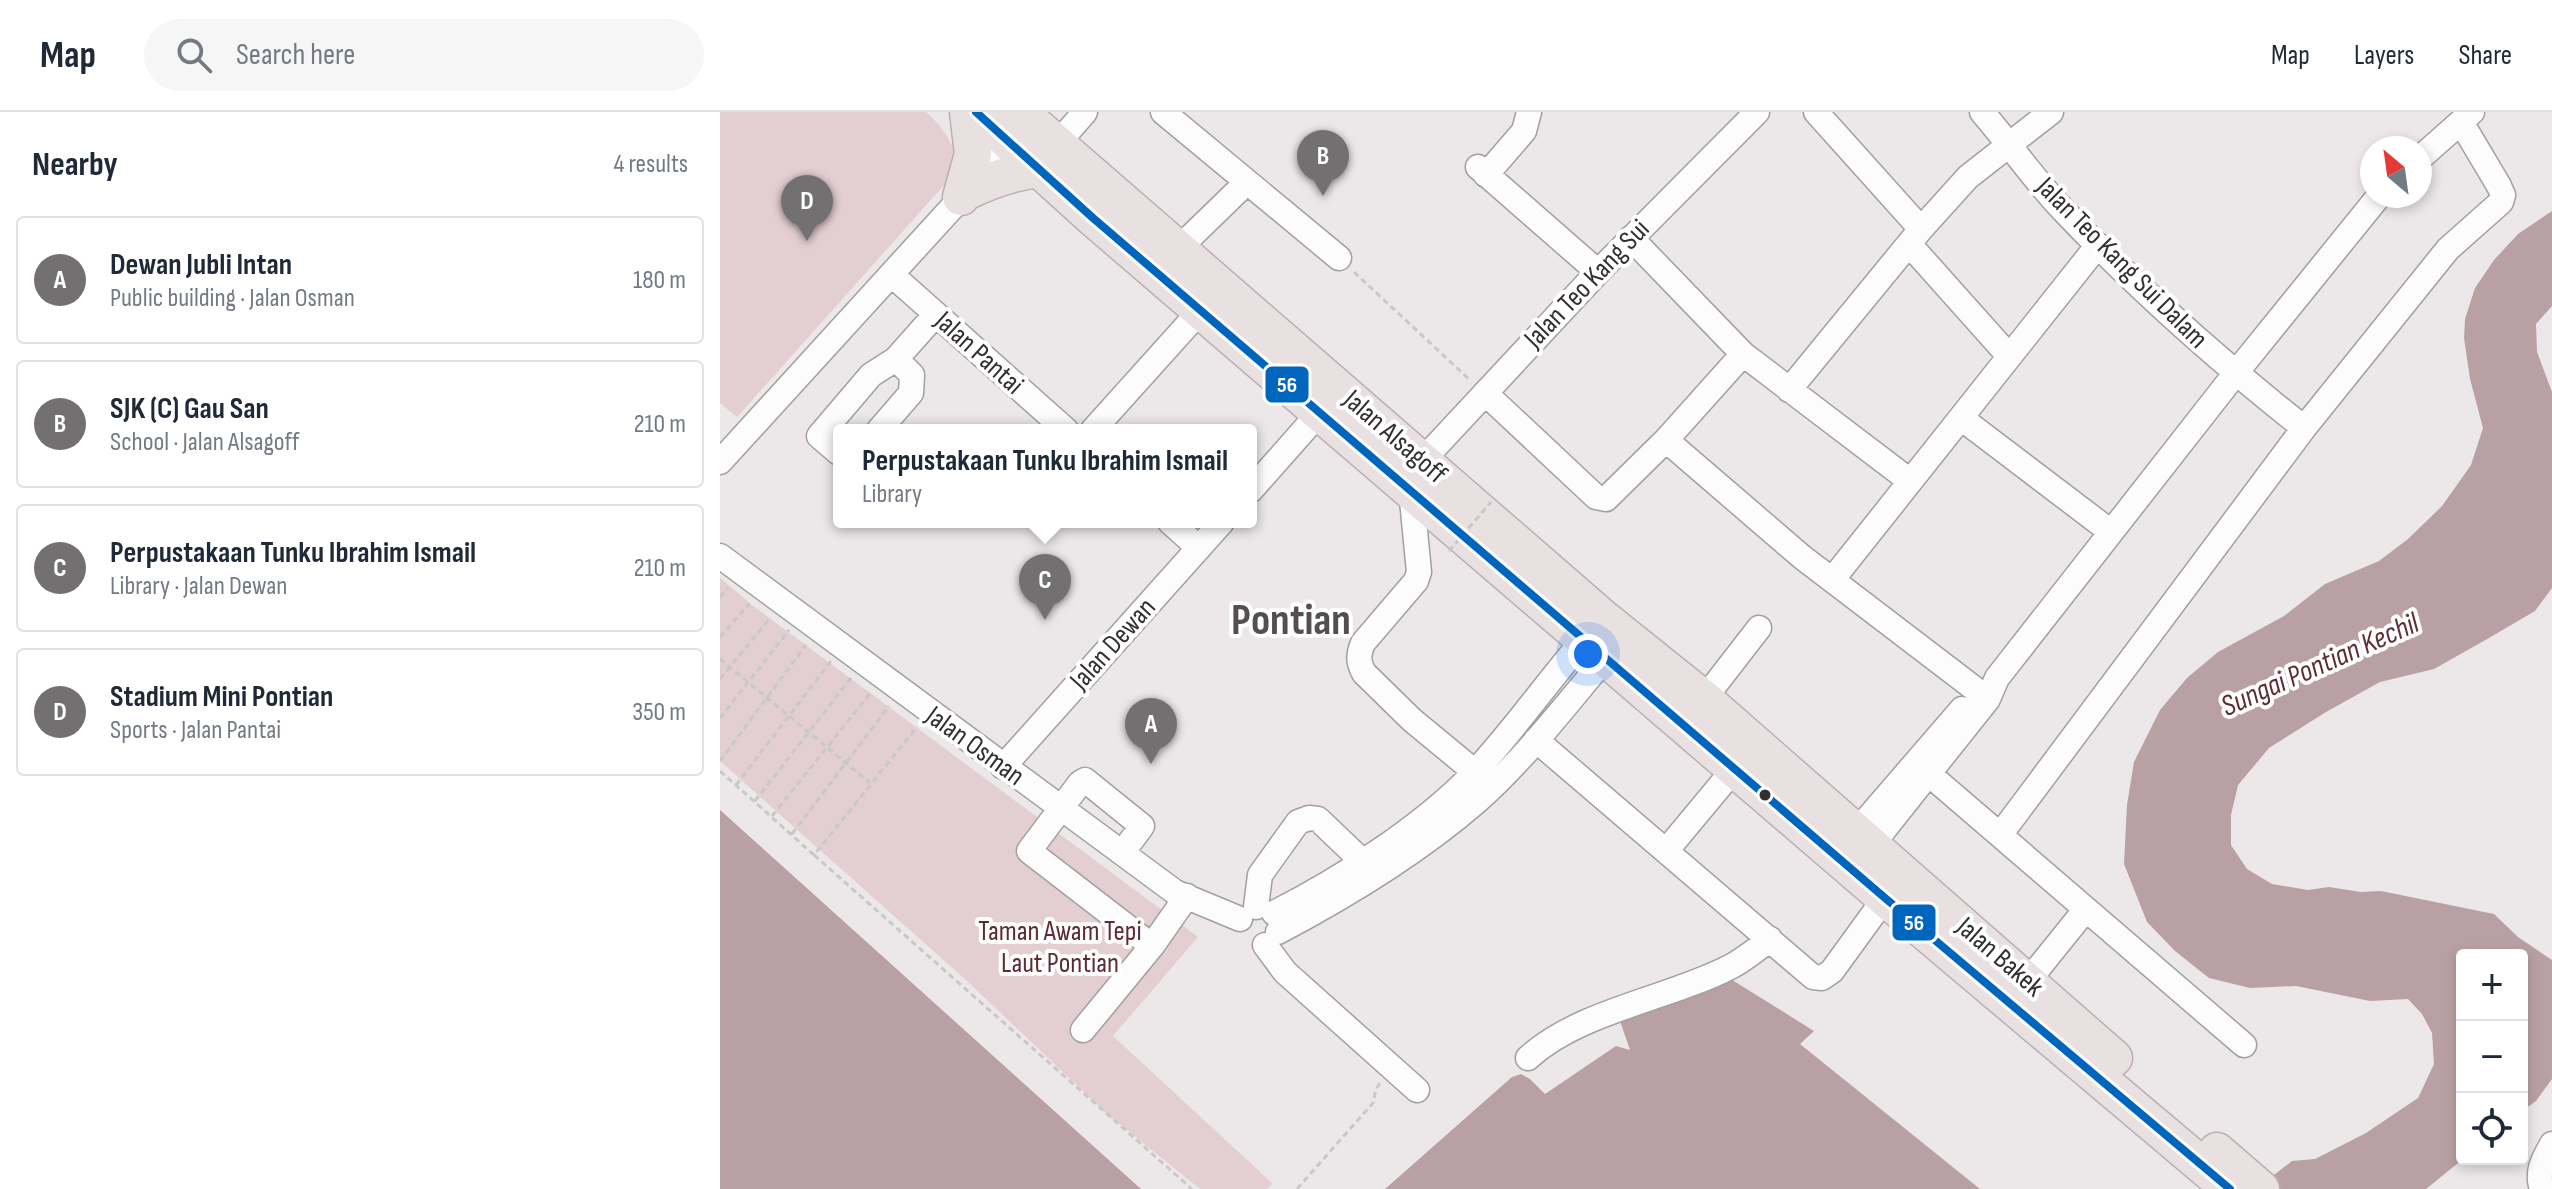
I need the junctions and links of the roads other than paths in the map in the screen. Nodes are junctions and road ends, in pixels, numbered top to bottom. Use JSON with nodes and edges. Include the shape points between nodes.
{"nodes":[{"id":1,"x":968,"y":112,"type":"edge"},
{"id":2,"x":976,"y":112,"type":"edge"},
{"id":3,"x":1085,"y":112,"type":"edge"},
{"id":4,"x":1163,"y":112,"type":"edge"},
{"id":5,"x":1529,"y":112,"type":"edge"},
{"id":6,"x":1757,"y":112,"type":"edge"},
{"id":7,"x":1816,"y":112,"type":"edge"},
{"id":8,"x":1982,"y":112,"type":"edge"},
{"id":9,"x":2051,"y":112,"type":"edge"},
{"id":10,"x":2467,"y":117,"type":"edge"},
{"id":11,"x":1015,"y":128,"type":"edge"},
{"id":12,"x":2010,"y":144,"type":"junction"},
{"id":13,"x":2432,"y":148,"type":"edge"},
{"id":14,"x":1048,"y":157,"type":"junction"},
{"id":15,"x":1247,"y":182,"type":"junction"},
{"id":16,"x":964,"y":194,"type":"junction"},
{"id":17,"x":2369,"y":208,"type":"edge"},
{"id":18,"x":1915,"y":236,"type":"junction"},
{"id":19,"x":1631,"y":238,"type":"junction"},
{"id":20,"x":2098,"y":245,"type":"junction"},
{"id":21,"x":1178,"y":249,"type":"junction"},
{"id":22,"x":1339,"y":258,"type":"road end"},
{"id":23,"x":1598,"y":272,"type":"junction"},
{"id":24,"x":892,"y":275,"type":"junction"},
{"id":25,"x":1201,"y":310,"type":"junction"},
{"id":26,"x":936,"y":314,"type":"junction"},
{"id":27,"x":1743,"y":354,"type":"junction"},
{"id":28,"x":2009,"y":356,"type":"junction"},
{"id":29,"x":896,"y":359,"type":"junction"},
{"id":30,"x":2235,"y":374,"type":"junction"},
{"id":31,"x":1789,"y":390,"type":"junction"},
{"id":32,"x":1485,"y":393,"type":"junction"},
{"id":33,"x":1320,"y":412,"type":"junction"},
{"id":34,"x":1961,"y":418,"type":"junction"},
{"id":35,"x":884,"y":424,"type":"edge"},
{"id":36,"x":1059,"y":424,"type":"edge"},
{"id":37,"x":1098,"y":424,"type":"edge"},
{"id":38,"x":2304,"y":428,"type":"junction"},
{"id":39,"x":1666,"y":440,"type":"junction"},
{"id":40,"x":833,"y":448,"type":"edge"},
{"id":41,"x":720,"y":462,"type":"edge"},
{"id":42,"x":1416,"y":475,"type":"junction"},
{"id":43,"x":1910,"y":481,"type":"junction"},
{"id":44,"x":1257,"y":483,"type":"edge"},
{"id":45,"x":1177,"y":528,"type":"edge"},
{"id":46,"x":1217,"y":528,"type":"edge"},
{"id":47,"x":2111,"y":532,"type":"junction"},
{"id":48,"x":1199,"y":548,"type":"junction"},
{"id":49,"x":720,"y":556,"type":"edge"},
{"id":50,"x":1832,"y":580,"type":"junction"},
{"id":51,"x":1759,"y":628,"type":"dead end"},
{"id":52,"x":1605,"y":638,"type":"junction"},
{"id":53,"x":1987,"y":690,"type":"junction"},
{"id":54,"x":1704,"y":699,"type":"junction"},
{"id":55,"x":1536,"y":740,"type":"junction"},
{"id":56,"x":1003,"y":767,"type":"junction"},
{"id":57,"x":1735,"y":768,"type":"junction"},
{"id":58,"x":1475,"y":772,"type":"junction"},
{"id":59,"x":1930,"y":775,"type":"junction"},
{"id":60,"x":1060,"y":808,"type":"junction"},
{"id":61,"x":2000,"y":835,"type":"junction"},
{"id":62,"x":1863,"y":840,"type":"junction"},
{"id":63,"x":1666,"y":851,"type":"junction"},
{"id":64,"x":1122,"y":853,"type":"junction"},
{"id":65,"x":1362,"y":861,"type":"junction"},
{"id":66,"x":1187,"y":896,"type":"junction"},
{"id":67,"x":1885,"y":898,"type":"junction"},
{"id":68,"x":2086,"y":909,"type":"junction"},
{"id":69,"x":1262,"y":923,"type":"junction"},
{"id":70,"x":1770,"y":939,"type":"junction"},
{"id":71,"x":1152,"y":946,"type":"junction"},
{"id":72,"x":2028,"y":981,"type":"junction"},
{"id":73,"x":1083,"y":1030,"type":"dead end"},
{"id":74,"x":2244,"y":1045,"type":"dead end"},
{"id":75,"x":1528,"y":1058,"type":"dead end"},
{"id":76,"x":1417,"y":1090,"type":"dead end"},
{"id":77,"x":2552,"y":1144,"type":"edge"},
{"id":78,"x":2239,"y":1183,"type":"edge"},
{"id":79,"x":2542,"y":1189,"type":"edge"}],
"edges":[{"from":1,"to":16,"type":"highway","via":[[973,154]]},
{"from":2,"to":11,"type":"highway","name":"Jalan Alsagoff"},
{"from":3,"to":14,"type":"street"},
{"from":4,"to":15,"type":"street"},
{"from":5,"to":23,"type":"street","via":[[1524,131],[1482,171]]},
{"from":6,"to":19,"type":"street","name":"Jalan Teo Kang Sui"},
{"from":7,"to":18,"type":"street"},
{"from":8,"to":12,"type":"street","name":"Jalan Teo Kang Sui Dalam"},
{"from":9,"to":12,"type":"street"},
{"from":10,"to":13,"type":"street"},
{"from":10,"to":38,"type":"street","via":[[2503,195],[2501,202],[2448,249]]},
{"from":11,"to":14,"type":"highway","name":"Jalan Alsagoff"},
{"from":11,"to":16,"type":"street"},
{"from":12,"to":18,"type":"street","via":[[1968,177]]},
{"from":12,"to":20,"type":"street","name":"Jalan Teo Kang Sui Dalam"},
{"from":14,"to":16,"type":"highway"},
{"from":14,"to":21,"type":"highway","name":"Jalan Alsagoff"},
{"from":14,"to":25,"type":"highway","name":"Jalan Alsagoff"},
{"from":15,"to":21,"type":"street"},
{"from":15,"to":22,"type":"street"},
{"from":16,"to":24,"type":"street"},
{"from":17,"to":30,"type":"street"},
{"from":18,"to":28,"type":"street"},
{"from":18,"to":31,"type":"street"},
{"from":19,"to":23,"type":"street","name":"Jalan Teo Kang Sui"},
{"from":19,"to":27,"type":"street"},
{"from":20,"to":28,"type":"street"},
{"from":20,"to":30,"type":"street","name":"Jalan Teo Kang Sui Dalam"},
{"from":21,"to":42,"type":"highway","name":"Jalan Alsagoff"},
{"from":23,"to":32,"type":"street","name":"Jalan Teo Kang Sui"},
{"from":24,"to":26,"type":"street","name":"Jalan Pantai"},
{"from":24,"to":41,"type":"street"},
{"from":25,"to":33,"type":"highway","name":"Jalan Alsagoff"},
{"from":25,"to":37,"type":"street"},
{"from":26,"to":29,"type":"street"},
{"from":26,"to":36,"type":"street","name":"Jalan Pantai"},
{"from":27,"to":31,"type":"street"},
{"from":27,"to":39,"type":"street"},
{"from":28,"to":34,"type":"street"},
{"from":29,"to":35,"type":"street","via":[[912,375],[911,393]]},
{"from":29,"to":40,"type":"street","via":[[871,375],[819,436]]},
{"from":30,"to":38,"type":"street","name":"Jalan Teo Kang Sui Dalam"},
{"from":30,"to":47,"type":"street"},
{"from":31,"to":43,"type":"street"},
{"from":32,"to":39,"type":"street","via":[[1601,499]]},
{"from":32,"to":42,"type":"street","name":"Jalan Teo Kang Sui"},
{"from":33,"to":42,"type":"highway","name":"Jalan Alsagoff"},
{"from":33,"to":44,"type":"street"},
{"from":34,"to":43,"type":"street"},
{"from":34,"to":47,"type":"street"},
{"from":38,"to":61,"type":"street"},
{"from":39,"to":50,"type":"street"},
{"from":42,"to":52,"type":"highway","name":"Jalan Alsagoff"},
{"from":42,"to":58,"type":"street","via":[[1419,572],[1358,655],[1364,673]]},
{"from":43,"to":50,"type":"street"},
{"from":45,"to":48,"type":"street"},
{"from":46,"to":48,"type":"street","name":"Jalan Dewan"},
{"from":47,"to":53,"type":"street"},
{"from":48,"to":56,"type":"street","name":"Jalan Dewan"},
{"from":49,"to":56,"type":"street","name":"Jalan Osman"},
{"from":50,"to":53,"type":"street"},
{"from":51,"to":54,"type":"street"},
{"from":52,"to":54,"type":"highway","name":"Jalan Bakek"},
{"from":52,"to":55,"type":"street"},
{"from":52,"to":57,"type":"highway","name":"Jalan Bakek"},
{"from":52,"to":58,"type":"street"},
{"from":53,"to":59,"type":"street"},
{"from":53,"to":62,"type":"street"},
{"from":54,"to":62,"type":"highway","name":"Jalan Bakek"},
{"from":55,"to":63,"type":"street"},
{"from":55,"to":69,"type":"street","via":[[1477,801],[1369,882]]},
{"from":56,"to":60,"type":"street","name":"Jalan Osman"},
{"from":57,"to":63,"type":"street"},
{"from":57,"to":67,"type":"highway","name":"Jalan Bakek"},
{"from":58,"to":65,"type":"street","via":[[1440,806]]},
{"from":59,"to":61,"type":"street"},
{"from":59,"to":62,"type":"street"},
{"from":60,"to":64,"type":"street","name":"Jalan Osman"},
{"from":60,"to":64,"type":"street","via":[[1085,780],[1142,826]]},
{"from":60,"to":71,"type":"street","via":[[1029,851]]},
{"from":61,"to":68,"type":"street"},
{"from":62,"to":72,"type":"highway","name":"Jalan Bakek"},
{"from":63,"to":70,"type":"street"},
{"from":64,"to":66,"type":"street","name":"Jalan Osman"},
{"from":65,"to":69,"type":"street"},
{"from":65,"to":69,"type":"street","via":[[1318,819],[1298,822],[1260,875]]},
{"from":66,"to":69,"type":"street","name":"Jalan Osman"},
{"from":66,"to":71,"type":"street"},
{"from":67,"to":70,"type":"street","via":[[1822,978],[1813,977]]},
{"from":67,"to":78,"type":"highway","name":"Jalan Bakek"},
{"from":68,"to":72,"type":"street"},
{"from":68,"to":74,"type":"street"},
{"from":69,"to":76,"type":"street","via":[[1285,972]]},
{"from":70,"to":75,"type":"street","via":[[1731,967],[1594,1020],[1549,1041]]},
{"from":71,"to":73,"type":"street"},
{"from":72,"to":78,"type":"highway","name":"Jalan Bakek"},
{"from":77,"to":79,"type":"street","via":[[2541,1165]]}]}
